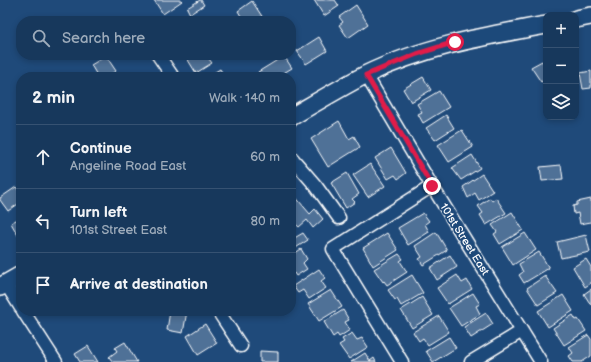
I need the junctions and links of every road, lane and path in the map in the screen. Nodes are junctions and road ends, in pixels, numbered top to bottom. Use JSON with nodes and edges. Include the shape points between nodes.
{"nodes":[{"id":1,"x":591,"y":16,"type":"edge"},
{"id":2,"x":579,"y":18,"type":"edge"},
{"id":3,"x":543,"y":26,"type":"edge"},
{"id":4,"x":161,"y":60,"type":"edge"},
{"id":5,"x":170,"y":72,"type":"edge"},
{"id":6,"x":366,"y":75,"type":"junction"},
{"id":7,"x":296,"y":114,"type":"edge"},
{"id":8,"x":296,"y":163,"type":"edge"},
{"id":9,"x":432,"y":186,"type":"junction"},
{"id":10,"x":339,"y":218,"type":"dead end"},
{"id":11,"x":16,"y":278,"type":"edge"},
{"id":12,"x":3,"y":286,"type":"edge"},
{"id":13,"x":16,"y":302,"type":"edge"},
{"id":14,"x":26,"y":316,"type":"edge"},
{"id":15,"x":221,"y":316,"type":"edge"},
{"id":16,"x":522,"y":332,"type":"junction"},
{"id":17,"x":241,"y":346,"type":"dead end"},
{"id":18,"x":56,"y":362,"type":"edge"},
{"id":19,"x":402,"y":362,"type":"edge"},
{"id":20,"x":471,"y":362,"type":"edge"},
{"id":21,"x":541,"y":362,"type":"edge"}],
"edges":[{"from":1,"to":2,"type":"street"},
{"from":3,"to":6,"type":"street","via":[[455,42]]},
{"from":4,"to":5,"type":"street"},
{"from":6,"to":7,"type":"street"},
{"from":6,"to":9,"type":"street","name":"101st Street East"},
{"from":8,"to":10,"type":"street"},
{"from":9,"to":16,"type":"street","name":"101st Street East"},
{"from":9,"to":19,"type":"street","via":[[333,249]]},
{"from":11,"to":12,"type":"street"},
{"from":12,"to":13,"type":"street"},
{"from":14,"to":18,"type":"street"},
{"from":15,"to":17,"type":"street"},
{"from":16,"to":20,"type":"street"},
{"from":16,"to":21,"type":"street","name":"101st Street East"}]}
